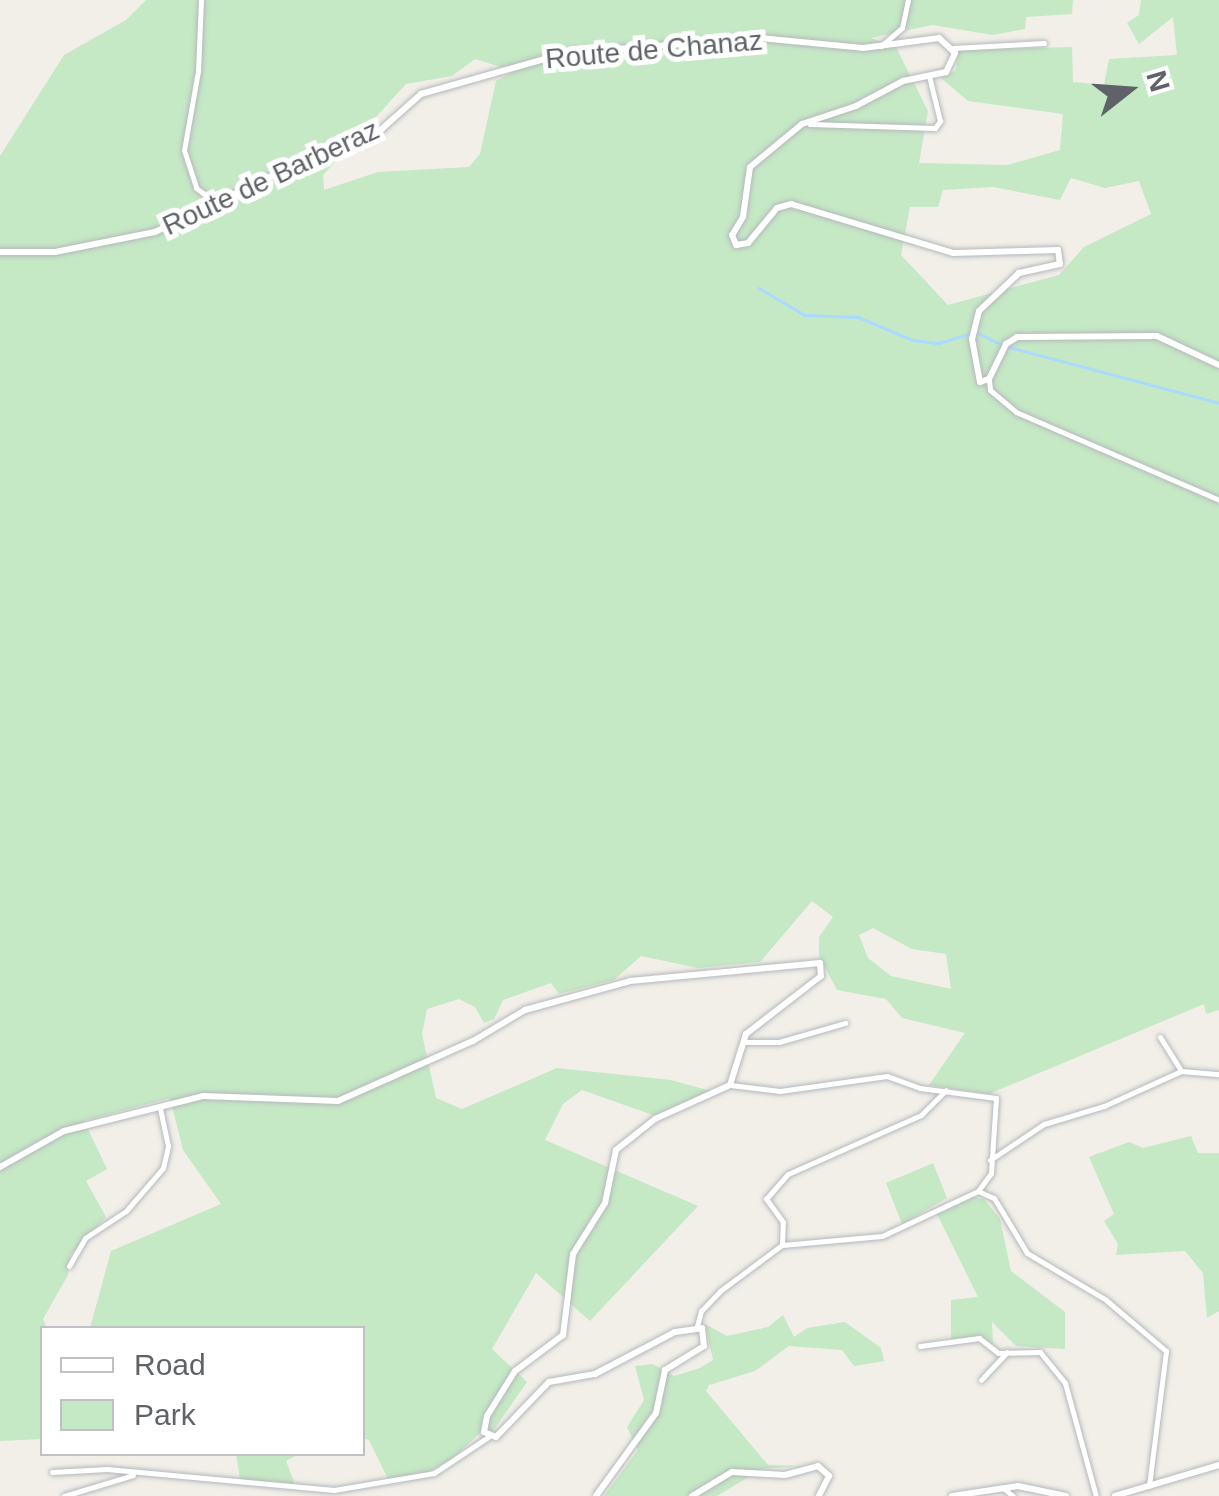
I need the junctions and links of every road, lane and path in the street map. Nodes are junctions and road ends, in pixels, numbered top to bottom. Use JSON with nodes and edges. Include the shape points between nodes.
{"nodes":[{"id":1,"x":201,"y":0,"type":"edge"},
{"id":2,"x":908,"y":0,"type":"edge"},
{"id":3,"x":1044,"y":43,"type":"dead end"},
{"id":4,"x":881,"y":46,"type":"junction"},
{"id":5,"x":953,"y":48,"type":"junction"},
{"id":6,"x":528,"y":63,"type":"joint"},
{"id":7,"x":929,"y":76,"type":"junction"},
{"id":8,"x":802,"y":124,"type":"junction"},
{"id":9,"x":216,"y":203,"type":"junction"},
{"id":10,"x":0,"y":252,"type":"edge"},
{"id":11,"x":1219,"y":365,"type":"edge"},
{"id":12,"x":990,"y":379,"type":"junction"},
{"id":13,"x":1219,"y":500,"type":"edge"},
{"id":14,"x":845,"y":1023,"type":"dead end"},
{"id":15,"x":1160,"y":1038,"type":"dead end"},
{"id":16,"x":741,"y":1041,"type":"junction"},
{"id":17,"x":1181,"y":1071,"type":"junction"},
{"id":18,"x":1219,"y":1074,"type":"edge"},
{"id":19,"x":730,"y":1086,"type":"junction"},
{"id":20,"x":946,"y":1090,"type":"junction"},
{"id":21,"x":160,"y":1104,"type":"junction"},
{"id":22,"x":990,"y":1160,"type":"junction"},
{"id":23,"x":0,"y":1167,"type":"edge"},
{"id":24,"x":978,"y":1190,"type":"junction"},
{"id":25,"x":782,"y":1245,"type":"junction"},
{"id":26,"x":69,"y":1266,"type":"dead end"},
{"id":27,"x":697,"y":1326,"type":"junction"},
{"id":28,"x":920,"y":1346,"type":"dead end"},
{"id":29,"x":1007,"y":1352,"type":"junction"},
{"id":30,"x":981,"y":1380,"type":"dead end"},
{"id":31,"x":488,"y":1437,"type":"junction"},
{"id":32,"x":1219,"y":1465,"type":"edge"},
{"id":33,"x":52,"y":1472,"type":"dead end"},
{"id":34,"x":137,"y":1474,"type":"junction"},
{"id":35,"x":1149,"y":1486,"type":"junction"},
{"id":36,"x":1003,"y":1488,"type":"junction"},
{"id":37,"x":334,"y":1490,"type":"junction"},
{"id":38,"x":64,"y":1496,"type":"edge"},
{"id":39,"x":322,"y":1496,"type":"edge"},
{"id":40,"x":596,"y":1496,"type":"edge"},
{"id":41,"x":692,"y":1496,"type":"edge"},
{"id":42,"x":820,"y":1496,"type":"edge"},
{"id":43,"x":952,"y":1496,"type":"edge"},
{"id":44,"x":1013,"y":1496,"type":"edge"},
{"id":45,"x":1066,"y":1496,"type":"edge"},
{"id":46,"x":1096,"y":1496,"type":"edge"},
{"id":47,"x":1115,"y":1496,"type":"edge"}],
"edges":[{"from":1,"to":9,"type":"street","via":[[198,71],[184,150],[196,188]]},
{"from":2,"to":4,"type":"street","via":[[902,28]]},
{"from":3,"to":5,"type":"street"},
{"from":4,"to":5,"type":"street","name":"Route de Chanaz","via":[[940,38]]},
{"from":4,"to":6,"type":"street","name":"Route de Chanaz","via":[[760,38],[566,53]]},
{"from":5,"to":7,"type":"street","via":[[950,68]]},
{"from":6,"to":9,"type":"street","name":"Route de Barberaz","via":[[421,94],[376,135],[338,145]]},
{"from":7,"to":8,"type":"street"},
{"from":7,"to":8,"type":"street","via":[[940,121],[935,128]]},
{"from":8,"to":12,"type":"street","via":[[747,171],[744,213],[732,235],[737,246],[791,204],[953,253],[1062,253],[1055,267],[1014,276],[979,312],[974,372],[980,382]]},
{"from":9,"to":10,"type":"street","name":"Route de Barberaz","via":[[155,232],[107,244]]},
{"from":11,"to":12,"type":"street","via":[[1157,336],[1028,336],[1006,344]]},
{"from":12,"to":13,"type":"street","via":[[990,390],[1016,412]]},
{"from":14,"to":16,"type":"street","via":[[779,1042]]},
{"from":15,"to":17,"type":"street"},
{"from":16,"to":19,"type":"street"},
{"from":16,"to":21,"type":"street","via":[[821,976],[821,965],[650,976],[534,1006],[338,1101],[213,1094]]},
{"from":17,"to":18,"type":"street"},
{"from":17,"to":22,"type":"street","via":[[1044,1124]]},
{"from":19,"to":20,"type":"street","via":[[780,1090],[886,1076]]},
{"from":19,"to":31,"type":"street","via":[[654,1118],[616,1150],[605,1203],[573,1254],[566,1330],[514,1372],[487,1416]]},
{"from":20,"to":22,"type":"street","via":[[996,1098]]},
{"from":20,"to":25,"type":"street","via":[[921,1114],[788,1174],[766,1199],[783,1222]]},
{"from":21,"to":23,"type":"street","via":[[64,1131]]},
{"from":21,"to":26,"type":"street","via":[[168,1146],[164,1168],[126,1212],[85,1238]]},
{"from":22,"to":24,"type":"street","via":[[988,1184]]},
{"from":24,"to":25,"type":"street","via":[[882,1236]]},
{"from":24,"to":35,"type":"street","via":[[994,1198],[1028,1253],[1106,1300],[1166,1351]]},
{"from":25,"to":27,"type":"street","via":[[720,1291],[700,1311]]},
{"from":27,"to":31,"type":"street","via":[[601,1372],[549,1382],[500,1434]]},
{"from":27,"to":40,"type":"street","via":[[706,1342],[665,1370],[656,1413]]},
{"from":28,"to":29,"type":"street","via":[[979,1338]]},
{"from":29,"to":30,"type":"street"},
{"from":29,"to":46,"type":"street","via":[[1040,1352],[1056,1368]]},
{"from":31,"to":37,"type":"street","via":[[434,1473]]},
{"from":32,"to":35,"type":"street"},
{"from":33,"to":34,"type":"street"},
{"from":34,"to":37,"type":"street"},
{"from":34,"to":38,"type":"street"},
{"from":35,"to":47,"type":"street"},
{"from":36,"to":43,"type":"street"},
{"from":36,"to":44,"type":"street"},
{"from":36,"to":45,"type":"street"},
{"from":37,"to":39,"type":"street"},
{"from":41,"to":42,"type":"street","via":[[732,1472],[785,1475],[818,1466],[830,1479]]}]}
